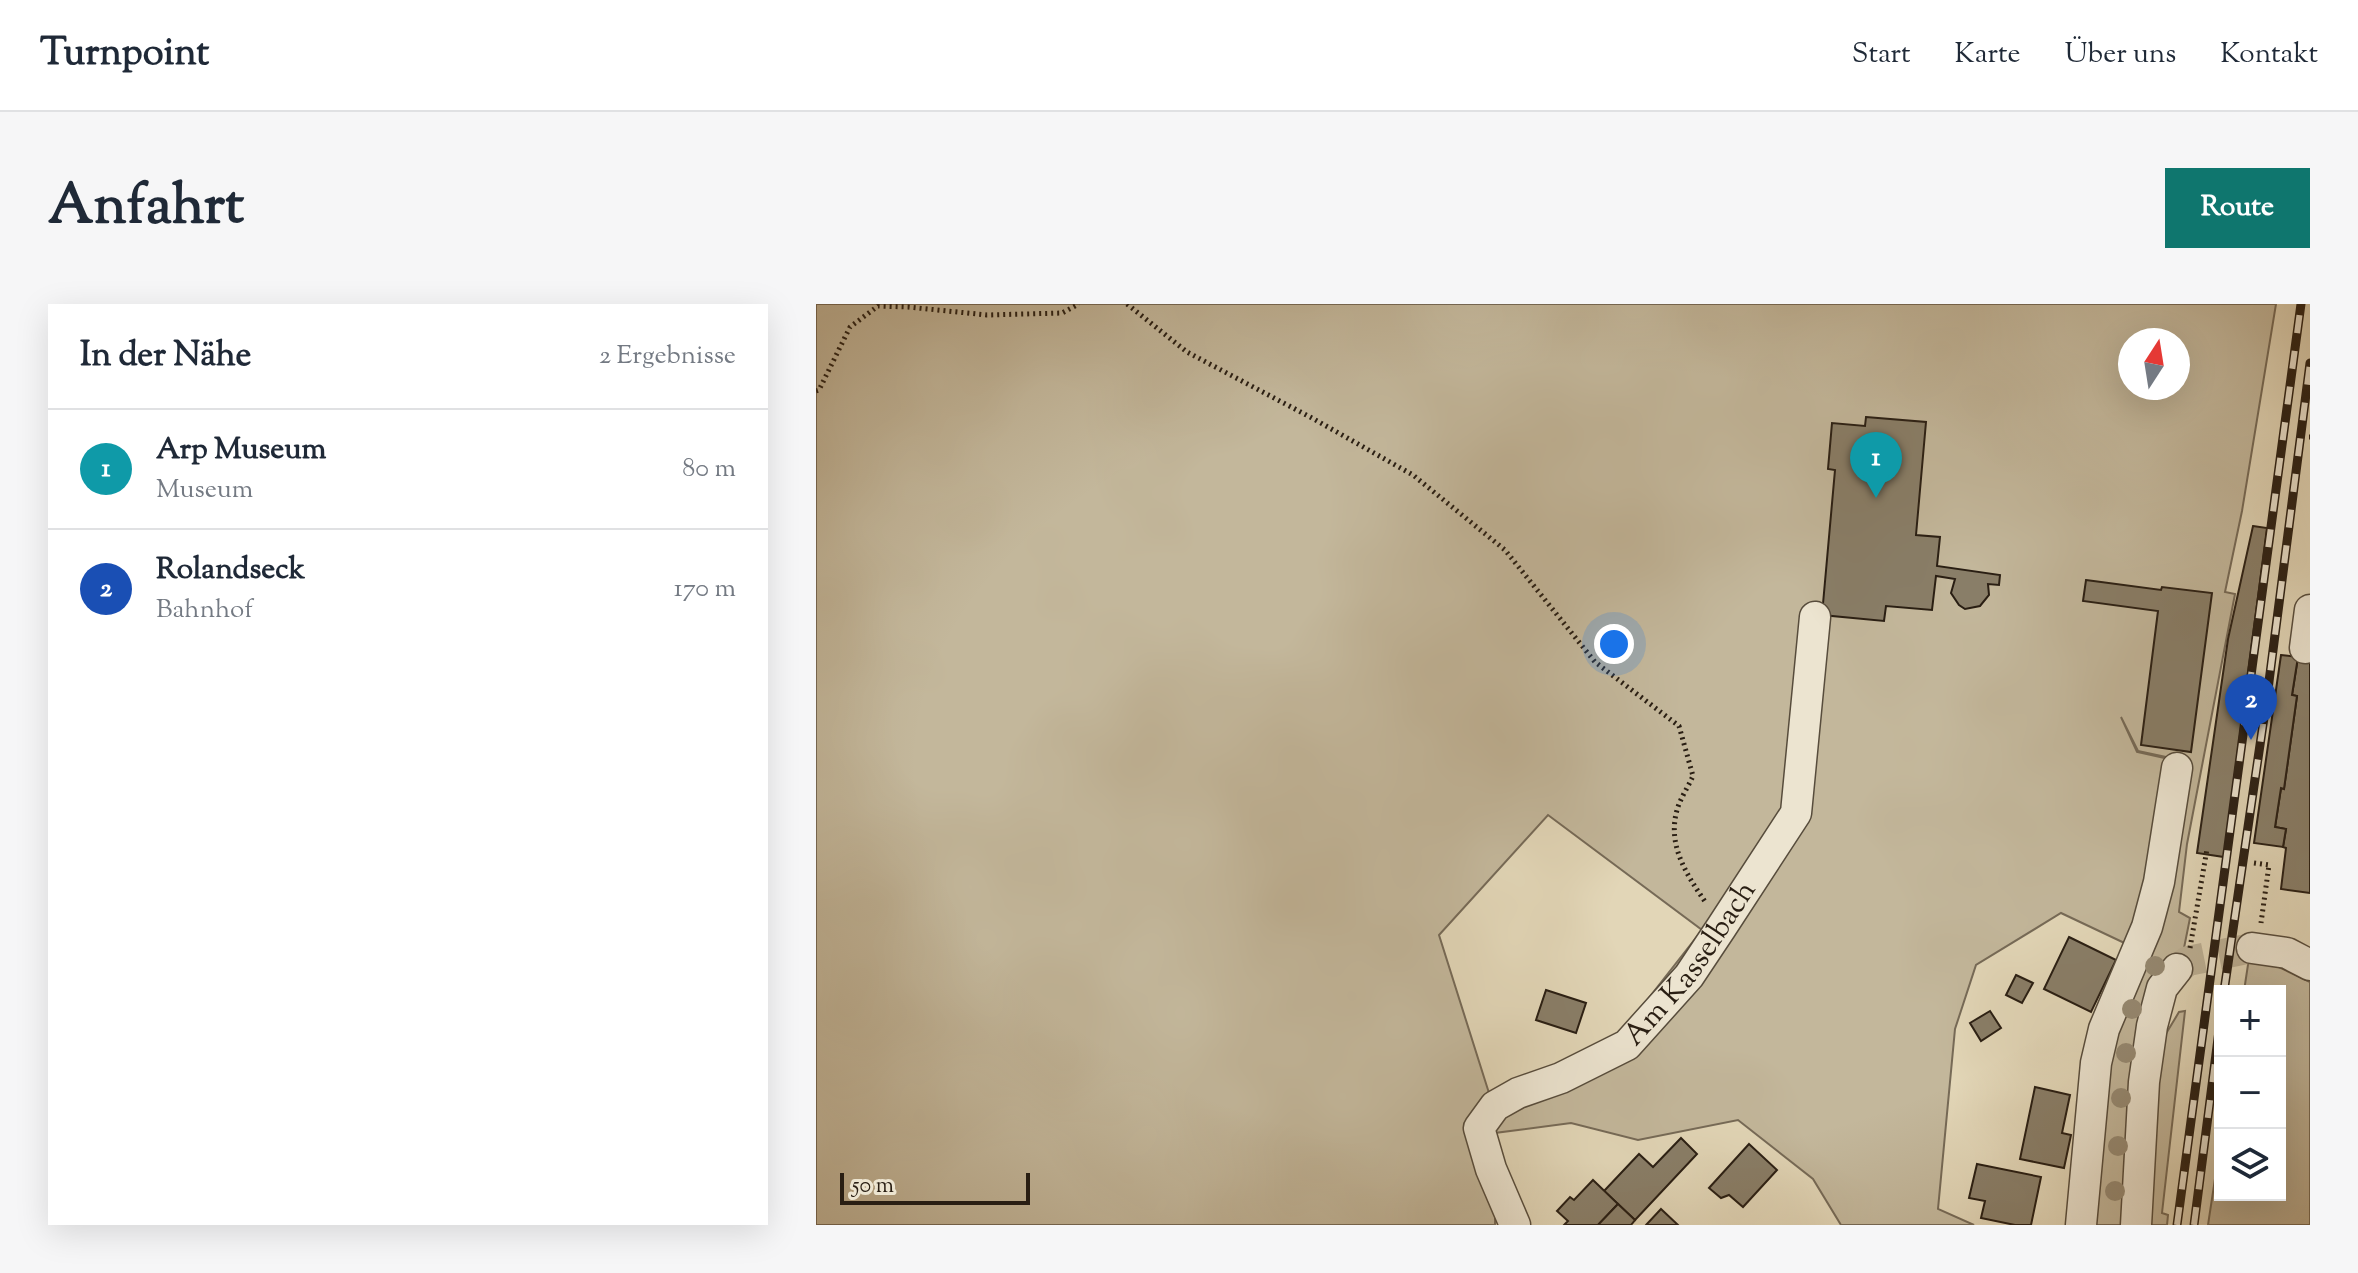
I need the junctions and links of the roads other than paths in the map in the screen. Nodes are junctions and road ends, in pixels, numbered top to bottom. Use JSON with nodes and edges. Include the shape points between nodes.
{"nodes":[{"id":1,"x":2310,"y":610,"type":"edge"},
{"id":2,"x":1815,"y":617,"type":"dead end"},
{"id":3,"x":2305,"y":648,"type":"dead end"},
{"id":4,"x":2177,"y":768,"type":"dead end"},
{"id":5,"x":2255,"y":948,"type":"tunnel mouth"},
{"id":6,"x":2183,"y":965,"type":"tunnel mouth"},
{"id":7,"x":2310,"y":965,"type":"edge"},
{"id":8,"x":1515,"y":1225,"type":"edge"},
{"id":9,"x":2081,"y":1225,"type":"edge"},
{"id":10,"x":2136,"y":1225,"type":"edge"}],
"edges":[{"from":1,"to":3,"type":"lane"},
{"from":2,"to":8,"type":"lane","name":"Am Kasselbach","via":[[1796,813],[1721,928],[1689,976],[1627,1045],[1518,1093],[1495,1106],[1479,1128]]},
{"from":4,"to":9,"type":"lane","via":[[2151,912],[2104,1029],[2096,1063]]},
{"from":5,"to":7,"type":"lane","via":[[2287,953]]},
{"from":6,"to":10,"type":"lane","via":[[2162,988],[2152,1026]]}]}
